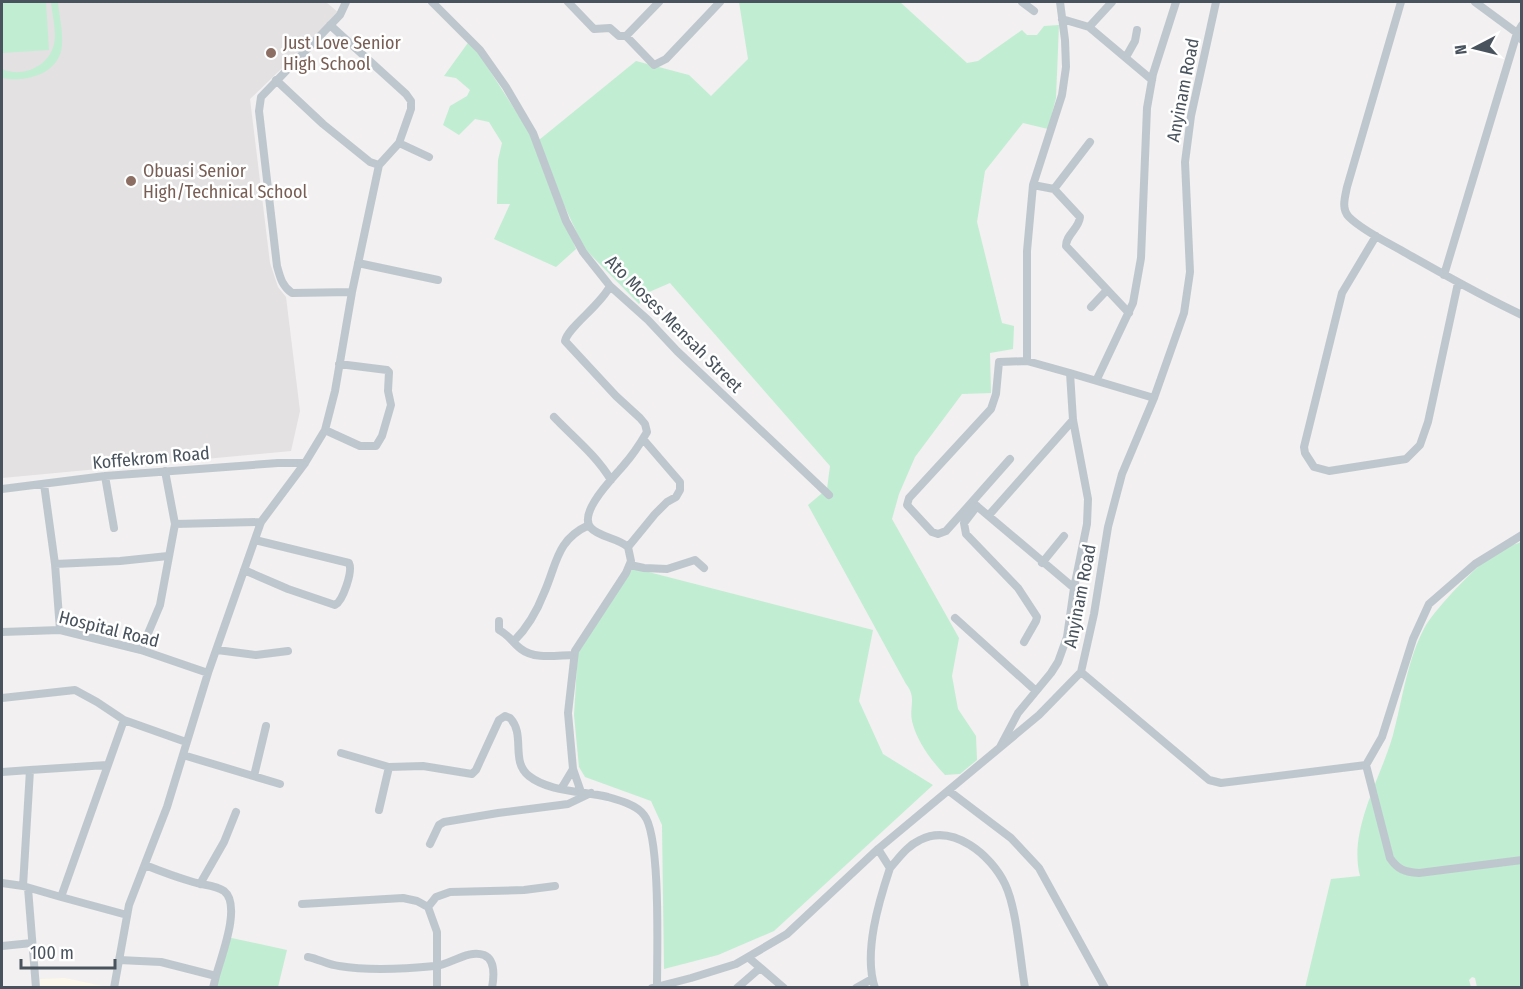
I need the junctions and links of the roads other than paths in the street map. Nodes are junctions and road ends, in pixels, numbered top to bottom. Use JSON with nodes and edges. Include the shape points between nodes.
{"nodes":[{"id":1,"x":346,"y":2,"type":"edge"},
{"id":2,"x":432,"y":2,"type":"edge"},
{"id":3,"x":568,"y":2,"type":"edge"},
{"id":4,"x":659,"y":2,"type":"edge"},
{"id":5,"x":720,"y":2,"type":"edge"},
{"id":6,"x":1022,"y":2,"type":"edge"},
{"id":7,"x":1060,"y":2,"type":"edge"},
{"id":8,"x":1112,"y":2,"type":"edge"},
{"id":9,"x":1176,"y":2,"type":"edge"},
{"id":10,"x":1216,"y":2,"type":"edge"},
{"id":11,"x":1401,"y":2,"type":"edge"},
{"id":12,"x":1475,"y":2,"type":"edge"},
{"id":13,"x":1034,"y":11,"type":"dead end"},
{"id":14,"x":1062,"y":19,"type":"junction"},
{"id":15,"x":330,"y":25,"type":"junction"},
{"id":16,"x":1089,"y":27,"type":"junction"},
{"id":17,"x":1137,"y":30,"type":"dead end"},
{"id":18,"x":1520,"y":33,"type":"edge"},
{"id":19,"x":626,"y":36,"type":"junction"},
{"id":20,"x":1126,"y":57,"type":"junction"},
{"id":21,"x":276,"y":80,"type":"junction"},
{"id":22,"x":1152,"y":80,"type":"junction"},
{"id":23,"x":1090,"y":141,"type":"dead end"},
{"id":24,"x":399,"y":142,"type":"junction"},
{"id":25,"x":429,"y":157,"type":"dead end"},
{"id":26,"x":379,"y":165,"type":"junction"},
{"id":27,"x":1033,"y":185,"type":"junction"},
{"id":28,"x":1054,"y":189,"type":"junction"},
{"id":29,"x":1376,"y":236,"type":"junction"},
{"id":30,"x":358,"y":263,"type":"junction"},
{"id":31,"x":1444,"y":274,"type":"junction"},
{"id":32,"x":438,"y":280,"type":"dead end"},
{"id":33,"x":1458,"y":283,"type":"junction"},
{"id":34,"x":610,"y":286,"type":"junction"},
{"id":35,"x":1107,"y":290,"type":"junction"},
{"id":36,"x":352,"y":292,"type":"junction"},
{"id":37,"x":1091,"y":307,"type":"dead end"},
{"id":38,"x":1129,"y":313,"type":"junction"},
{"id":39,"x":1521,"y":315,"type":"edge"},
{"id":40,"x":1027,"y":361,"type":"junction"},
{"id":41,"x":339,"y":364,"type":"junction"},
{"id":42,"x":1070,"y":373,"type":"junction"},
{"id":43,"x":1096,"y":379,"type":"junction"},
{"id":44,"x":1154,"y":398,"type":"junction"},
{"id":45,"x":554,"y":417,"type":"dead end"},
{"id":46,"x":1073,"y":420,"type":"junction"},
{"id":47,"x":325,"y":430,"type":"junction"},
{"id":48,"x":643,"y":439,"type":"junction"},
{"id":49,"x":1010,"y":459,"type":"dead end"},
{"id":50,"x":304,"y":463,"type":"junction"},
{"id":51,"x":165,"y":471,"type":"junction"},
{"id":52,"x":105,"y":476,"type":"junction"},
{"id":53,"x":611,"y":480,"type":"junction"},
{"id":54,"x":44,"y":484,"type":"junction"},
{"id":55,"x":2,"y":489,"type":"edge"},
{"id":56,"x":829,"y":495,"type":"dead end"},
{"id":57,"x":974,"y":504,"type":"junction"},
{"id":58,"x":988,"y":515,"type":"junction"},
{"id":59,"x":261,"y":522,"type":"junction"},
{"id":60,"x":174,"y":524,"type":"junction"},
{"id":61,"x":589,"y":525,"type":"junction"},
{"id":62,"x":114,"y":528,"type":"dead end"},
{"id":63,"x":1521,"y":535,"type":"edge"},
{"id":64,"x":1064,"y":536,"type":"dead end"},
{"id":65,"x":255,"y":540,"type":"junction"},
{"id":66,"x":628,"y":547,"type":"junction"},
{"id":67,"x":168,"y":556,"type":"junction"},
{"id":68,"x":1042,"y":563,"type":"junction"},
{"id":69,"x":55,"y":564,"type":"junction"},
{"id":70,"x":630,"y":565,"type":"junction"},
{"id":71,"x":704,"y":568,"type":"dead end"},
{"id":72,"x":244,"y":570,"type":"junction"},
{"id":73,"x":1074,"y":588,"type":"junction"},
{"id":74,"x":955,"y":618,"type":"dead end"},
{"id":75,"x":499,"y":621,"type":"dead end"},
{"id":76,"x":60,"y":630,"type":"junction"},
{"id":77,"x":2,"y":632,"type":"edge"},
{"id":78,"x":514,"y":641,"type":"junction"},
{"id":79,"x":1024,"y":642,"type":"dead end"},
{"id":80,"x":141,"y":650,"type":"junction"},
{"id":81,"x":217,"y":650,"type":"junction"},
{"id":82,"x":288,"y":651,"type":"dead end"},
{"id":83,"x":574,"y":655,"type":"junction"},
{"id":84,"x":1081,"y":672,"type":"junction"},
{"id":85,"x":208,"y":673,"type":"junction"},
{"id":86,"x":1036,"y":692,"type":"junction"},
{"id":87,"x":2,"y":698,"type":"edge"},
{"id":88,"x":124,"y":720,"type":"junction"},
{"id":89,"x":266,"y":726,"type":"dead end"},
{"id":90,"x":186,"y":742,"type":"junction"},
{"id":91,"x":998,"y":752,"type":"junction"},
{"id":92,"x":341,"y":753,"type":"dead end"},
{"id":93,"x":183,"y":755,"type":"junction"},
{"id":94,"x":107,"y":765,"type":"junction"},
{"id":95,"x":1366,"y":765,"type":"junction"},
{"id":96,"x":389,"y":767,"type":"junction"},
{"id":97,"x":573,"y":769,"type":"junction"},
{"id":98,"x":30,"y":770,"type":"junction"},
{"id":99,"x":2,"y":772,"type":"edge"},
{"id":100,"x":254,"y":776,"type":"junction"},
{"id":101,"x":280,"y":784,"type":"dead end"},
{"id":102,"x":561,"y":789,"type":"junction"},
{"id":103,"x":949,"y":791,"type":"junction"},
{"id":104,"x":581,"y":792,"type":"junction"},
{"id":105,"x":591,"y":793,"type":"junction"},
{"id":106,"x":379,"y":810,"type":"dead end"},
{"id":107,"x":236,"y":812,"type":"dead end"},
{"id":108,"x":430,"y":844,"type":"dead end"},
{"id":109,"x":878,"y":849,"type":"junction"},
{"id":110,"x":1521,"y":860,"type":"edge"},
{"id":111,"x":144,"y":865,"type":"junction"},
{"id":112,"x":890,"y":868,"type":"junction"},
{"id":113,"x":2,"y":883,"type":"edge"},
{"id":114,"x":200,"y":884,"type":"junction"},
{"id":115,"x":555,"y":886,"type":"dead end"},
{"id":116,"x":26,"y":887,"type":"junction"},
{"id":117,"x":61,"y":897,"type":"junction"},
{"id":118,"x":302,"y":904,"type":"dead end"},
{"id":119,"x":428,"y":908,"type":"junction"},
{"id":120,"x":127,"y":915,"type":"junction"},
{"id":121,"x":32,"y":943,"type":"junction"},
{"id":122,"x":2,"y":946,"type":"edge"},
{"id":123,"x":308,"y":957,"type":"dead end"},
{"id":124,"x":748,"y":958,"type":"junction"},
{"id":125,"x":119,"y":960,"type":"junction"},
{"id":126,"x":438,"y":966,"type":"junction"},
{"id":127,"x":760,"y":968,"type":"junction"},
{"id":128,"x":216,"y":975,"type":"junction"},
{"id":129,"x":874,"y":983,"type":"edge"},
{"id":130,"x":36,"y":987,"type":"edge"},
{"id":131,"x":114,"y":987,"type":"edge"},
{"id":132,"x":213,"y":987,"type":"edge"},
{"id":133,"x":437,"y":987,"type":"edge"},
{"id":134,"x":492,"y":987,"type":"edge"},
{"id":135,"x":655,"y":987,"type":"edge"},
{"id":136,"x":737,"y":987,"type":"edge"},
{"id":137,"x":784,"y":987,"type":"edge"},
{"id":138,"x":856,"y":987,"type":"edge"},
{"id":139,"x":1025,"y":987,"type":"edge"},
{"id":140,"x":1105,"y":987,"type":"edge"}],
"edges":[{"from":1,"to":15,"type":"street"},
{"from":2,"to":34,"type":"street","name":"Ato Moses Mensah Street","via":[[480,50],[506,87],[533,133],[566,220],[583,252]]},
{"from":3,"to":19,"type":"street","via":[[594,29],[610,28],[619,36]]},
{"from":4,"to":19,"type":"street"},
{"from":5,"to":19,"type":"street","via":[[658,64],[651,63]]},
{"from":6,"to":13,"type":"street"},
{"from":7,"to":14,"type":"street"},
{"from":8,"to":16,"type":"street"},
{"from":9,"to":22,"type":"street"},
{"from":10,"to":44,"type":"street","name":"Anyinam Road","via":[[1185,162],[1190,273],[1184,313]]},
{"from":11,"to":29,"type":"street","via":[[1344,201],[1349,217]]},
{"from":12,"to":18,"type":"street"},
{"from":14,"to":16,"type":"street"},
{"from":14,"to":27,"type":"street","via":[[1066,67],[1062,95]]},
{"from":15,"to":21,"type":"street"},
{"from":15,"to":24,"type":"street","via":[[411,101]]},
{"from":16,"to":20,"type":"street"},
{"from":17,"to":20,"type":"street"},
{"from":18,"to":31,"type":"street"},
{"from":20,"to":22,"type":"street"},
{"from":21,"to":26,"type":"street","via":[[323,124]]},
{"from":21,"to":36,"type":"street","via":[[261,98],[260,111],[280,278],[292,293]]},
{"from":22,"to":38,"type":"street","via":[[1146,126],[1141,258]]},
{"from":23,"to":28,"type":"street"},
{"from":24,"to":25,"type":"street"},
{"from":24,"to":26,"type":"street"},
{"from":26,"to":30,"type":"street"},
{"from":27,"to":28,"type":"street"},
{"from":27,"to":40,"type":"street","via":[[1027,251]]},
{"from":28,"to":35,"type":"street","via":[[1080,218],[1066,246]]},
{"from":29,"to":31,"type":"street"},
{"from":29,"to":33,"type":"street","via":[[1342,292],[1305,447],[1314,467],[1321,471],[1341,470],[1406,459],[1416,451],[1428,422]]},
{"from":30,"to":32,"type":"street"},
{"from":30,"to":36,"type":"street"},
{"from":31,"to":33,"type":"street"},
{"from":33,"to":39,"type":"street"},
{"from":34,"to":48,"type":"street","via":[[605,297],[569,332],[565,341],[645,424],[647,432]]},
{"from":34,"to":56,"type":"street","name":"Ato Moses Mensah Street"},
{"from":35,"to":37,"type":"street"},
{"from":35,"to":38,"type":"street"},
{"from":36,"to":41,"type":"street"},
{"from":38,"to":43,"type":"street"},
{"from":40,"to":42,"type":"street"},
{"from":40,"to":57,"type":"street","via":[[999,362],[991,410],[907,502],[938,534]]},
{"from":41,"to":47,"type":"street"},
{"from":41,"to":47,"type":"street","via":[[387,370],[391,405],[376,446],[360,446]]},
{"from":42,"to":43,"type":"street"},
{"from":42,"to":46,"type":"street"},
{"from":43,"to":44,"type":"street"},
{"from":44,"to":84,"type":"street","name":"Anyinam Road","via":[[1122,474]]},
{"from":45,"to":53,"type":"street","via":[[600,462]]},
{"from":46,"to":58,"type":"street"},
{"from":46,"to":73,"type":"street","via":[[1088,499]]},
{"from":47,"to":50,"type":"street"},
{"from":48,"to":53,"type":"street"},
{"from":48,"to":66,"type":"street","via":[[681,486],[676,497],[655,514]]},
{"from":49,"to":57,"type":"street"},
{"from":50,"to":51,"type":"street","name":"Koffekrom Road"},
{"from":50,"to":59,"type":"street"},
{"from":51,"to":52,"type":"street","name":"Koffekrom Road"},
{"from":51,"to":60,"type":"street"},
{"from":52,"to":54,"type":"street","name":"Koffekrom Road"},
{"from":52,"to":62,"type":"street"},
{"from":53,"to":61,"type":"street","via":[[593,506]]},
{"from":54,"to":55,"type":"street","name":"Koffekrom Road"},
{"from":54,"to":69,"type":"street"},
{"from":57,"to":58,"type":"street"},
{"from":57,"to":79,"type":"street","via":[[964,523],[966,534],[1018,588],[1037,617]]},
{"from":58,"to":68,"type":"street"},
{"from":59,"to":60,"type":"street"},
{"from":59,"to":65,"type":"street"},
{"from":60,"to":67,"type":"street"},
{"from":61,"to":66,"type":"street"},
{"from":61,"to":78,"type":"street","via":[[561,548],[544,594],[524,632]]},
{"from":63,"to":95,"type":"street","via":[[1475,564],[1429,604],[1413,639],[1382,737]]},
{"from":64,"to":68,"type":"street"},
{"from":65,"to":72,"type":"street"},
{"from":65,"to":72,"type":"street","via":[[349,562],[351,569],[340,602],[335,605]]},
{"from":66,"to":70,"type":"street"},
{"from":67,"to":69,"type":"street"},
{"from":67,"to":80,"type":"street","via":[[160,605]]},
{"from":68,"to":73,"type":"street"},
{"from":69,"to":76,"type":"street"},
{"from":70,"to":71,"type":"street","via":[[667,568],[695,560]]},
{"from":70,"to":83,"type":"street"},
{"from":72,"to":81,"type":"street"},
{"from":73,"to":86,"type":"street","via":[[1067,637],[1058,662]]},
{"from":74,"to":86,"type":"street"},
{"from":75,"to":78,"type":"street","via":[[499,630]]},
{"from":76,"to":77,"type":"street","name":"Hospital Road"},
{"from":76,"to":80,"type":"street","name":"Hospital Road"},
{"from":78,"to":83,"type":"street","via":[[531,654]]},
{"from":80,"to":85,"type":"street","name":"Hospital Road"},
{"from":81,"to":82,"type":"street","via":[[256,655]]},
{"from":81,"to":85,"type":"street"},
{"from":83,"to":97,"type":"street","via":[[568,712]]},
{"from":84,"to":91,"type":"street","name":"Anyinam Road"},
{"from":84,"to":95,"type":"street","via":[[1209,780],[1221,783]]},
{"from":85,"to":90,"type":"street"},
{"from":86,"to":91,"type":"street","via":[[1014,719]]},
{"from":87,"to":88,"type":"street","via":[[75,690]]},
{"from":88,"to":90,"type":"street"},
{"from":88,"to":94,"type":"street"},
{"from":89,"to":100,"type":"street"},
{"from":90,"to":93,"type":"street"},
{"from":91,"to":103,"type":"street","name":"Anyinam Road"},
{"from":92,"to":96,"type":"street"},
{"from":93,"to":100,"type":"street"},
{"from":93,"to":111,"type":"street"},
{"from":94,"to":98,"type":"street"},
{"from":94,"to":117,"type":"street"},
{"from":95,"to":110,"type":"street","via":[[1396,868],[1419,873]]},
{"from":96,"to":102,"type":"street","via":[[423,766],[472,774],[497,722],[507,717],[518,733],[522,769],[534,779]]},
{"from":96,"to":106,"type":"street"},
{"from":97,"to":102,"type":"street"},
{"from":97,"to":104,"type":"street"},
{"from":98,"to":99,"type":"street"},
{"from":98,"to":116,"type":"street"},
{"from":100,"to":101,"type":"street"},
{"from":102,"to":104,"type":"street"},
{"from":103,"to":109,"type":"street","name":"Anyinam Road"},
{"from":103,"to":140,"type":"street","via":[[1011,838],[1039,868]]},
{"from":104,"to":105,"type":"street"},
{"from":105,"to":108,"type":"street","via":[[568,804],[444,822]]},
{"from":105,"to":135,"type":"street","via":[[638,809],[650,825],[655,864]]},
{"from":107,"to":114,"type":"street"},
{"from":109,"to":112,"type":"street"},
{"from":109,"to":124,"type":"street","name":"Anyinam Road","via":[[787,934]]},
{"from":111,"to":114,"type":"street"},
{"from":111,"to":120,"type":"street"},
{"from":112,"to":129,"type":"street","via":[[874,931]]},
{"from":112,"to":139,"type":"street","via":[[908,848],[934,836],[960,840],[986,857],[1005,884],[1011,901]]},
{"from":113,"to":116,"type":"street"},
{"from":114,"to":128,"type":"street","via":[[222,890],[231,902],[230,926]]},
{"from":115,"to":119,"type":"street","via":[[450,892],[436,897]]},
{"from":116,"to":117,"type":"street"},
{"from":116,"to":121,"type":"street"},
{"from":117,"to":120,"type":"street"},
{"from":118,"to":119,"type":"street","via":[[403,898]]},
{"from":119,"to":126,"type":"street","via":[[437,932]]},
{"from":120,"to":125,"type":"street"},
{"from":121,"to":122,"type":"street"},
{"from":121,"to":130,"type":"street"},
{"from":123,"to":126,"type":"street","via":[[350,968]]},
{"from":124,"to":127,"type":"street"},
{"from":124,"to":135,"type":"street","name":"Anyinam Road"},
{"from":125,"to":128,"type":"street","via":[[161,962]]},
{"from":125,"to":131,"type":"street"},
{"from":126,"to":133,"type":"street"},
{"from":126,"to":134,"type":"street","via":[[466,956],[483,955],[492,964]]},
{"from":127,"to":136,"type":"street"},
{"from":127,"to":137,"type":"street"},
{"from":128,"to":132,"type":"street"},
{"from":129,"to":138,"type":"street"}]}
